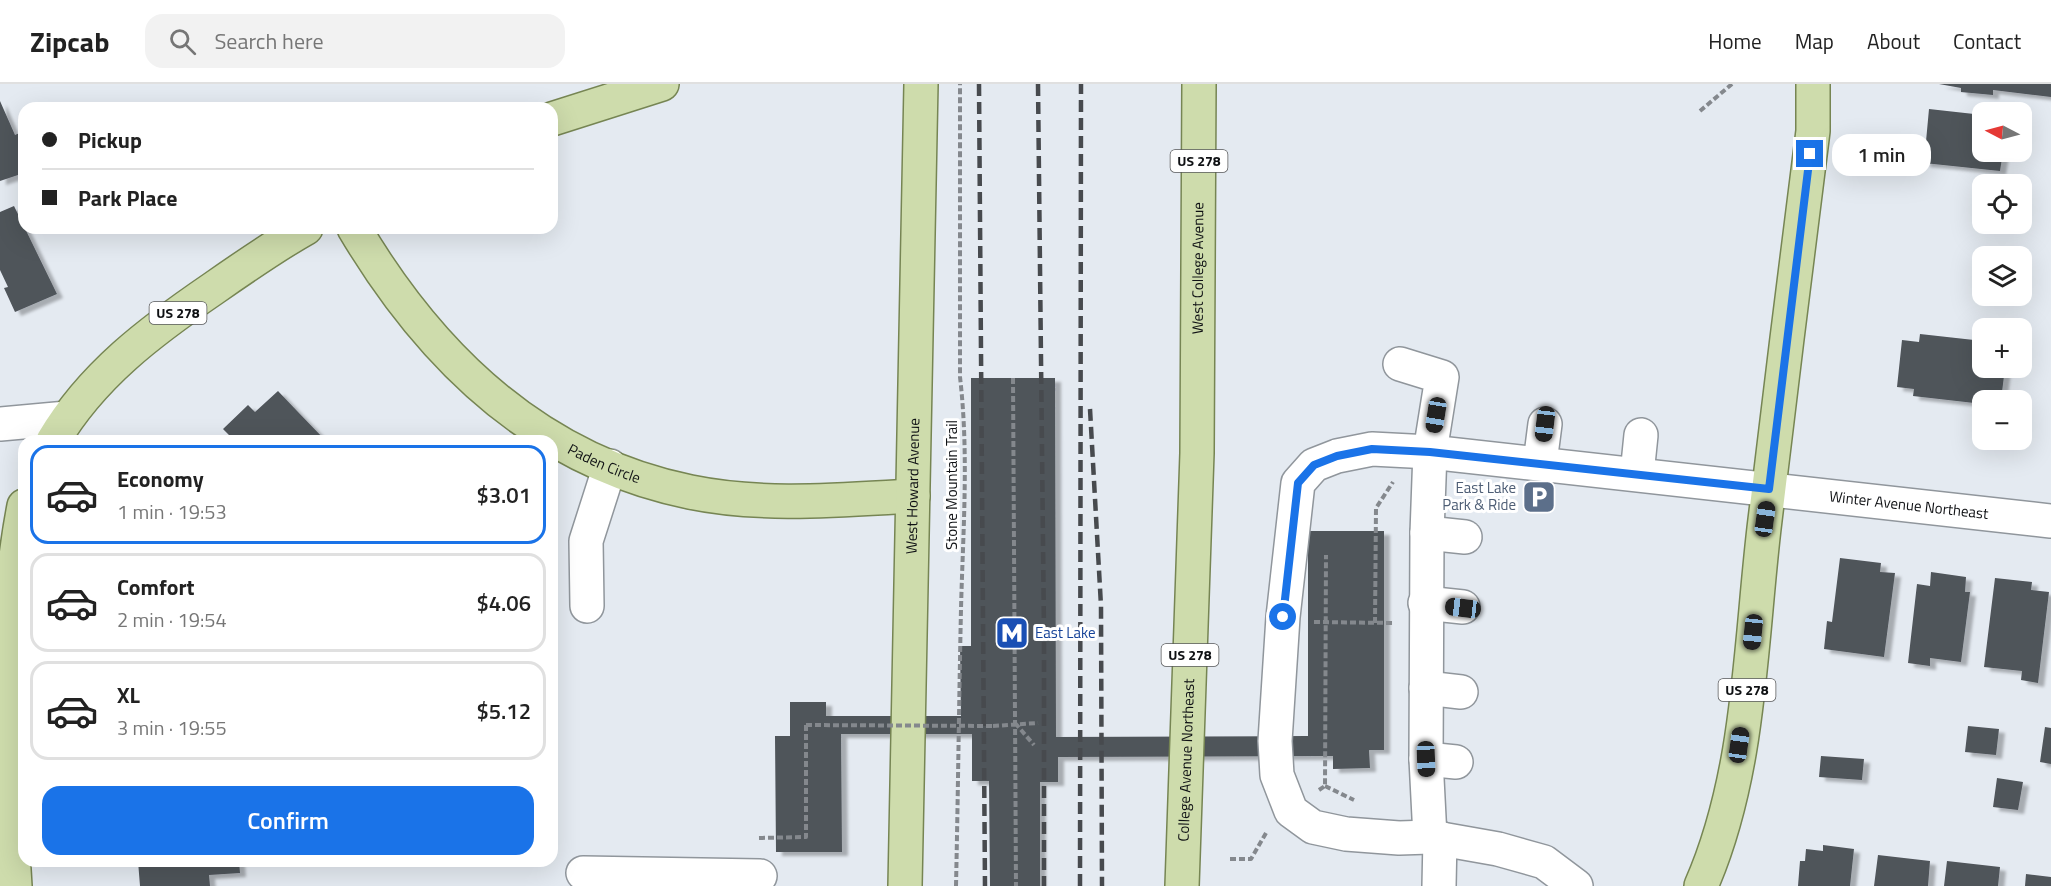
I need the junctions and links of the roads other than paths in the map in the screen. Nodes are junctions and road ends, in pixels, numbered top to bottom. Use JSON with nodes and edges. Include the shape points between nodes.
{"nodes":[{"id":1,"x":662,"y":84,"type":"edge"},
{"id":2,"x":1199,"y":84,"type":"edge"},
{"id":3,"x":1788,"y":84,"type":"edge"},
{"id":4,"x":1813,"y":84,"type":"edge"},
{"id":5,"x":921,"y":90,"type":"edge"},
{"id":6,"x":558,"y":117,"type":"edge"},
{"id":7,"x":1813,"y":132,"type":"junction"},
{"id":8,"x":296,"y":234,"type":"edge"},
{"id":9,"x":358,"y":234,"type":"edge"},
{"id":10,"x":1400,"y":364,"type":"dead end"},
{"id":11,"x":0,"y":424,"type":"edge"},
{"id":12,"x":1545,"y":424,"type":"dead end"},
{"id":13,"x":60,"y":429,"type":"edge"},
{"id":14,"x":548,"y":435,"type":"edge"},
{"id":15,"x":1641,"y":435,"type":"dead end"},
{"id":16,"x":558,"y":441,"type":"edge"},
{"id":17,"x":1430,"y":452,"type":"junction"},
{"id":18,"x":1197,"y":453,"type":"joint"},
{"id":19,"x":1540,"y":464,"type":"junction"},
{"id":20,"x":610,"y":466,"type":"junction"},
{"id":21,"x":1637,"y":474,"type":"junction"},
{"id":22,"x":1769,"y":489,"type":"junction"},
{"id":23,"x":913,"y":496,"type":"junction"},
{"id":24,"x":18,"y":517,"type":"edge"},
{"id":25,"x":2051,"y":521,"type":"edge"},
{"id":26,"x":1427,"y":533,"type":"junction"},
{"id":27,"x":1465,"y":537,"type":"dead end"},
{"id":28,"x":6,"y":540,"type":"edge"},
{"id":29,"x":587,"y":606,"type":"dead end"},
{"id":30,"x":1463,"y":608,"type":"dead end"},
{"id":31,"x":1426,"y":613,"type":"junction"},
{"id":32,"x":1426,"y":688,"type":"junction"},
{"id":33,"x":1461,"y":692,"type":"dead end"},
{"id":34,"x":1435,"y":838,"type":"junction"},
{"id":35,"x":583,"y":873,"type":"dead end"},
{"id":36,"x":760,"y":876,"type":"dead end"},
{"id":37,"x":15,"y":886,"type":"edge"},
{"id":38,"x":905,"y":886,"type":"edge"},
{"id":39,"x":1182,"y":886,"type":"edge"},
{"id":40,"x":1439,"y":886,"type":"edge"},
{"id":41,"x":1576,"y":886,"type":"edge"},
{"id":42,"x":1701,"y":886,"type":"edge"}],
"edges":[{"from":1,"to":6,"type":"main road"},
{"from":2,"to":18,"type":"main road","name":"West College Avenue","number":"US 278"},
{"from":3,"to":7,"type":"main road"},
{"from":4,"to":7,"type":"main road","number":"US 278"},
{"from":5,"to":23,"type":"main road","name":"West Howard Avenue"},
{"from":7,"to":22,"type":"main road","number":"US 278"},
{"from":8,"to":13,"type":"main road","number":"US 278","via":[[160,325],[112,365]]},
{"from":9,"to":14,"type":"main road","name":"Paden Circle","via":[[381,274],[441,349],[473,381]]},
{"from":10,"to":17,"type":"street","via":[[1442,377]]},
{"from":11,"to":13,"type":"street"},
{"from":12,"to":19,"type":"street"},
{"from":15,"to":21,"type":"street"},
{"from":16,"to":20,"type":"main road","name":"Paden Circle"},
{"from":17,"to":19,"type":"street","name":"Winter Avenue Northeast"},
{"from":17,"to":26,"type":"street"},
{"from":17,"to":34,"type":"street","name":"Winter Avenue Northeast","via":[[1372,449],[1337,456],[1314,465],[1298,483],[1283,617],[1275,741],[1277,775],[1291,811],[1313,827],[1378,837]]},
{"from":18,"to":39,"type":"main road","name":"College Avenue Northeast","number":"US 278"},
{"from":19,"to":21,"type":"street","name":"Winter Avenue Northeast"},
{"from":20,"to":23,"type":"main road","name":"Paden Circle","via":[[690,492],[770,501]]},
{"from":20,"to":29,"type":"street","via":[[586,541]]},
{"from":21,"to":22,"type":"street","name":"Winter Avenue Northeast"},
{"from":22,"to":25,"type":"street","name":"Winter Avenue Northeast"},
{"from":22,"to":42,"type":"main road","number":"US 278","via":[[1732,790]]},
{"from":23,"to":38,"type":"main road","name":"West Howard Avenue"},
{"from":24,"to":28,"type":"main road"},
{"from":26,"to":27,"type":"street"},
{"from":26,"to":31,"type":"street"},
{"from":28,"to":37,"type":"main road","via":[[1,654]]},
{"from":30,"to":31,"type":"street"},
{"from":31,"to":32,"type":"street"},
{"from":32,"to":33,"type":"street"},
{"from":32,"to":34,"type":"street","via":[[1441,760]]},
{"from":34,"to":40,"type":"street"},
{"from":34,"to":41,"type":"street","name":"Winter Avenue Northeast","via":[[1544,862]]},
{"from":35,"to":36,"type":"street"}]}
